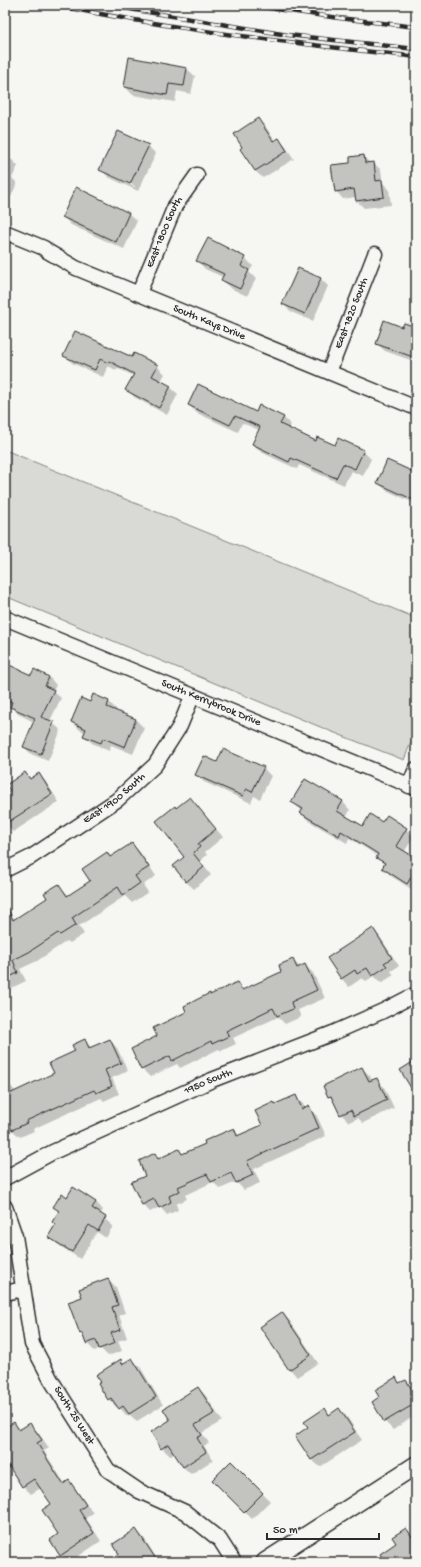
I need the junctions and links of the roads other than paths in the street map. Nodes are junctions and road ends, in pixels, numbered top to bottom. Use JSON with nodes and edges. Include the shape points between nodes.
{"nodes":[{"id":1,"x":197,"y":175,"type":"dead end"},
{"id":2,"x":5,"y":232,"type":"edge"},
{"id":3,"x":375,"y":254,"type":"dead end"},
{"id":4,"x":139,"y":293,"type":"junction"},
{"id":5,"x":329,"y":372,"type":"junction"},
{"id":6,"x":416,"y":408,"type":"edge"},
{"id":7,"x":5,"y":618,"type":"edge"},
{"id":8,"x":192,"y":697,"type":"junction"},
{"id":9,"x":416,"y":770,"type":"edge"},
{"id":10,"x":413,"y":787,"type":"edge"},
{"id":11,"x":5,"y":870,"type":"edge"},
{"id":12,"x":416,"y":994,"type":"edge"},
{"id":13,"x":5,"y":1178,"type":"edge"},
{"id":14,"x":5,"y":1207,"type":"edge"},
{"id":15,"x":23,"y":1289,"type":"junction"},
{"id":16,"x":5,"y":1293,"type":"edge"},
{"id":17,"x":416,"y":1465,"type":"edge"},
{"id":18,"x":234,"y":1562,"type":"edge"},
{"id":19,"x":265,"y":1562,"type":"edge"}],
"edges":[{"from":1,"to":4,"type":"street","name":"East 1800 South","via":[[175,206]]},
{"from":2,"to":4,"type":"street","name":"South Kays Drive","via":[[44,248],[76,268]]},
{"from":3,"to":5,"type":"street","name":"East 1820 South"},
{"from":4,"to":5,"type":"street","name":"South Kays Drive"},
{"from":5,"to":6,"type":"street","name":"South Kays Drive"},
{"from":7,"to":8,"type":"street","name":"South Kerrybrook Drive"},
{"from":8,"to":10,"type":"street","name":"South Kerrybrook Drive"},
{"from":8,"to":11,"type":"street","name":"East 1900 South","via":[[180,726],[155,765],[117,800],[31,857]]},
{"from":9,"to":10,"type":"street"},
{"from":12,"to":13,"type":"street","name":"1950 South","via":[[332,1033],[198,1087],[53,1152]]},
{"from":14,"to":15,"type":"street","name":"South 25 West","via":[[15,1236]]},
{"from":15,"to":16,"type":"street"},
{"from":15,"to":18,"type":"street","name":"South 25 West","via":[[32,1344],[50,1380],[108,1470],[139,1491],[185,1512],[220,1540]]},
{"from":17,"to":19,"type":"street"}]}
